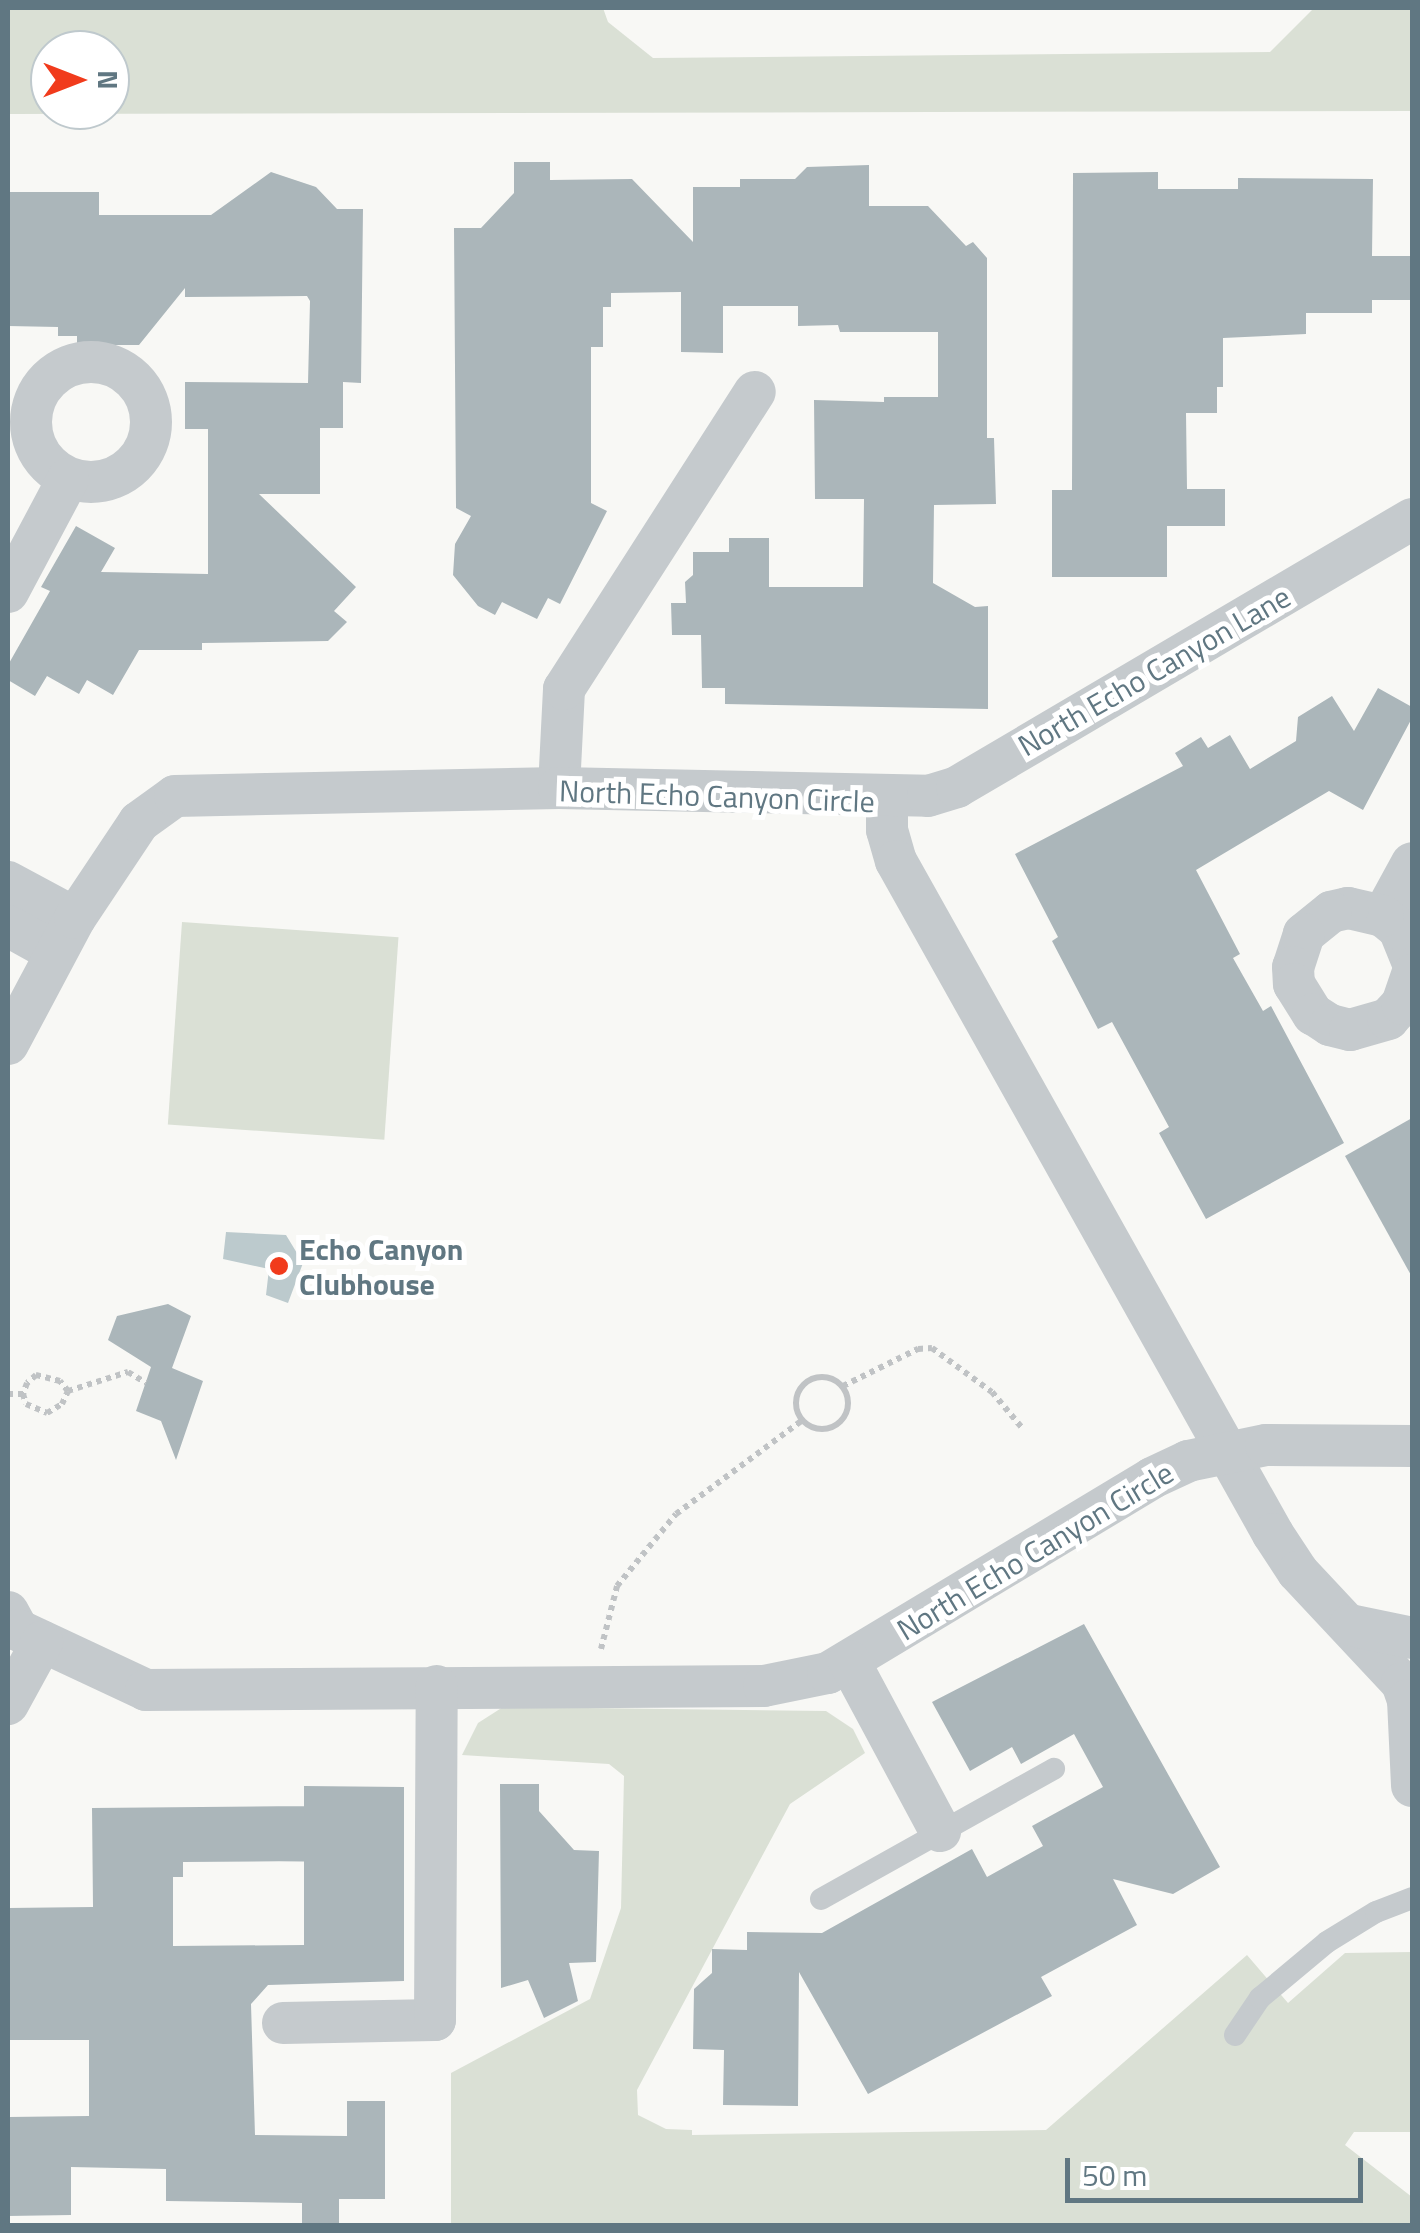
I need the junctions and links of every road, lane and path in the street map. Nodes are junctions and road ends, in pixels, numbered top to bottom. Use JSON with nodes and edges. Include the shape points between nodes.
{"nodes":[{"id":1,"x":755,"y":392,"type":"dead end"},
{"id":2,"x":68,"y":479,"type":"dead end"},
{"id":3,"x":1412,"y":520,"type":"edge"},
{"id":4,"x":8,"y":592,"type":"edge"},
{"id":5,"x":559,"y":788,"type":"junction"},
{"id":6,"x":887,"y":798,"type":"junction"},
{"id":7,"x":1412,"y":862,"type":"edge"},
{"id":8,"x":8,"y":882,"type":"edge"},
{"id":9,"x":1383,"y":916,"type":"junction"},
{"id":10,"x":8,"y":926,"type":"edge"},
{"id":11,"x":65,"y":935,"type":"junction"},
{"id":12,"x":1412,"y":961,"type":"edge"},
{"id":13,"x":1412,"y":975,"type":"edge"},
{"id":14,"x":8,"y":1044,"type":"edge"},
{"id":15,"x":146,"y":1382,"type":"dead end"},
{"id":16,"x":843,"y":1386,"type":"junction"},
{"id":17,"x":68,"y":1392,"type":"junction"},
{"id":18,"x":8,"y":1394,"type":"edge"},
{"id":19,"x":23,"y":1394,"type":"junction"},
{"id":20,"x":802,"y":1420,"type":"junction"},
{"id":21,"x":1023,"y":1430,"type":"dead end"},
{"id":22,"x":1412,"y":1446,"type":"edge"},
{"id":23,"x":1226,"y":1452,"type":"junction"},
{"id":24,"x":8,"y":1612,"type":"edge"},
{"id":25,"x":1350,"y":1625,"type":"junction"},
{"id":26,"x":1412,"y":1638,"type":"edge"},
{"id":27,"x":42,"y":1642,"type":"junction"},
{"id":28,"x":849,"y":1661,"type":"junction"},
{"id":29,"x":600,"y":1685,"type":"junction"},
{"id":30,"x":437,"y":1686,"type":"junction"},
{"id":31,"x":8,"y":1704,"type":"edge"},
{"id":32,"x":1054,"y":1769,"type":"dead end"},
{"id":33,"x":1412,"y":1786,"type":"edge"},
{"id":34,"x":940,"y":1832,"type":"junction"},
{"id":35,"x":1412,"y":1898,"type":"edge"},
{"id":36,"x":820,"y":1899,"type":"dead end"},
{"id":37,"x":283,"y":2023,"type":"dead end"},
{"id":38,"x":1234,"y":2036,"type":"dead end"}],
"edges":[{"from":1,"to":5,"type":"street","via":[[564,689]]},
{"from":2,"to":4,"type":"street"},
{"from":3,"to":6,"type":"street","name":"North Echo Canyon Lane","via":[[958,787]]},
{"from":5,"to":6,"type":"street","name":"North Echo Canyon Circle"},
{"from":5,"to":11,"type":"street","name":"North Echo Canyon Circle","via":[[175,796],[138,822]]},
{"from":6,"to":23,"type":"street","name":"North Echo Canyon Circle","via":[[896,861]]},
{"from":7,"to":9,"type":"street"},
{"from":8,"to":11,"type":"street"},
{"from":9,"to":12,"type":"street","via":[[1398,929]]},
{"from":9,"to":13,"type":"street","via":[[1348,908],[1331,912],[1304,934],[1292,967],[1302,1000],[1330,1025],[1370,1028],[1402,1004]]},
{"from":10,"to":11,"type":"street"},
{"from":11,"to":14,"type":"street","name":"North Echo Canyon Circle"},
{"from":15,"to":17,"type":"path","via":[[128,1372]]},
{"from":16,"to":20,"type":"path","via":[[832,1378],[805,1382],[797,1394]]},
{"from":16,"to":20,"type":"path","via":[[848,1412],[840,1424],[827,1430]]},
{"from":16,"to":21,"type":"path","via":[[932,1348]]},
{"from":17,"to":19,"type":"path","via":[[60,1381],[36,1376]]},
{"from":17,"to":19,"type":"path","via":[[47,1413],[26,1404]]},
{"from":18,"to":19,"type":"path"},
{"from":20,"to":29,"type":"path","via":[[676,1514],[617,1586],[603,1626]]},
{"from":22,"to":23,"type":"street","name":"North Echo Canyon Circle","via":[[1266,1445]]},
{"from":23,"to":25,"type":"street","name":"North Echo Canyon Circle","via":[[1298,1572]]},
{"from":23,"to":28,"type":"street","name":"North Echo Canyon Circle","via":[[1152,1478]]},
{"from":24,"to":27,"type":"street","name":"North Echo Canyon Circle","via":[[18,1630]]},
{"from":25,"to":26,"type":"street"},
{"from":25,"to":33,"type":"street","name":"North Echo Canyon Circle","via":[[1402,1682]]},
{"from":27,"to":30,"type":"street","name":"North Echo Canyon Circle","via":[[146,1690]]},
{"from":27,"to":31,"type":"street"},
{"from":28,"to":29,"type":"street","name":"North Echo Canyon Circle","via":[[828,1673],[764,1686]]},
{"from":28,"to":34,"type":"street"},
{"from":29,"to":30,"type":"street","name":"North Echo Canyon Circle"},
{"from":30,"to":37,"type":"street","via":[[436,2020]]},
{"from":32,"to":34,"type":"lane"},
{"from":34,"to":36,"type":"lane"},
{"from":35,"to":38,"type":"lane","via":[[1327,1942],[1260,1998]]}]}
